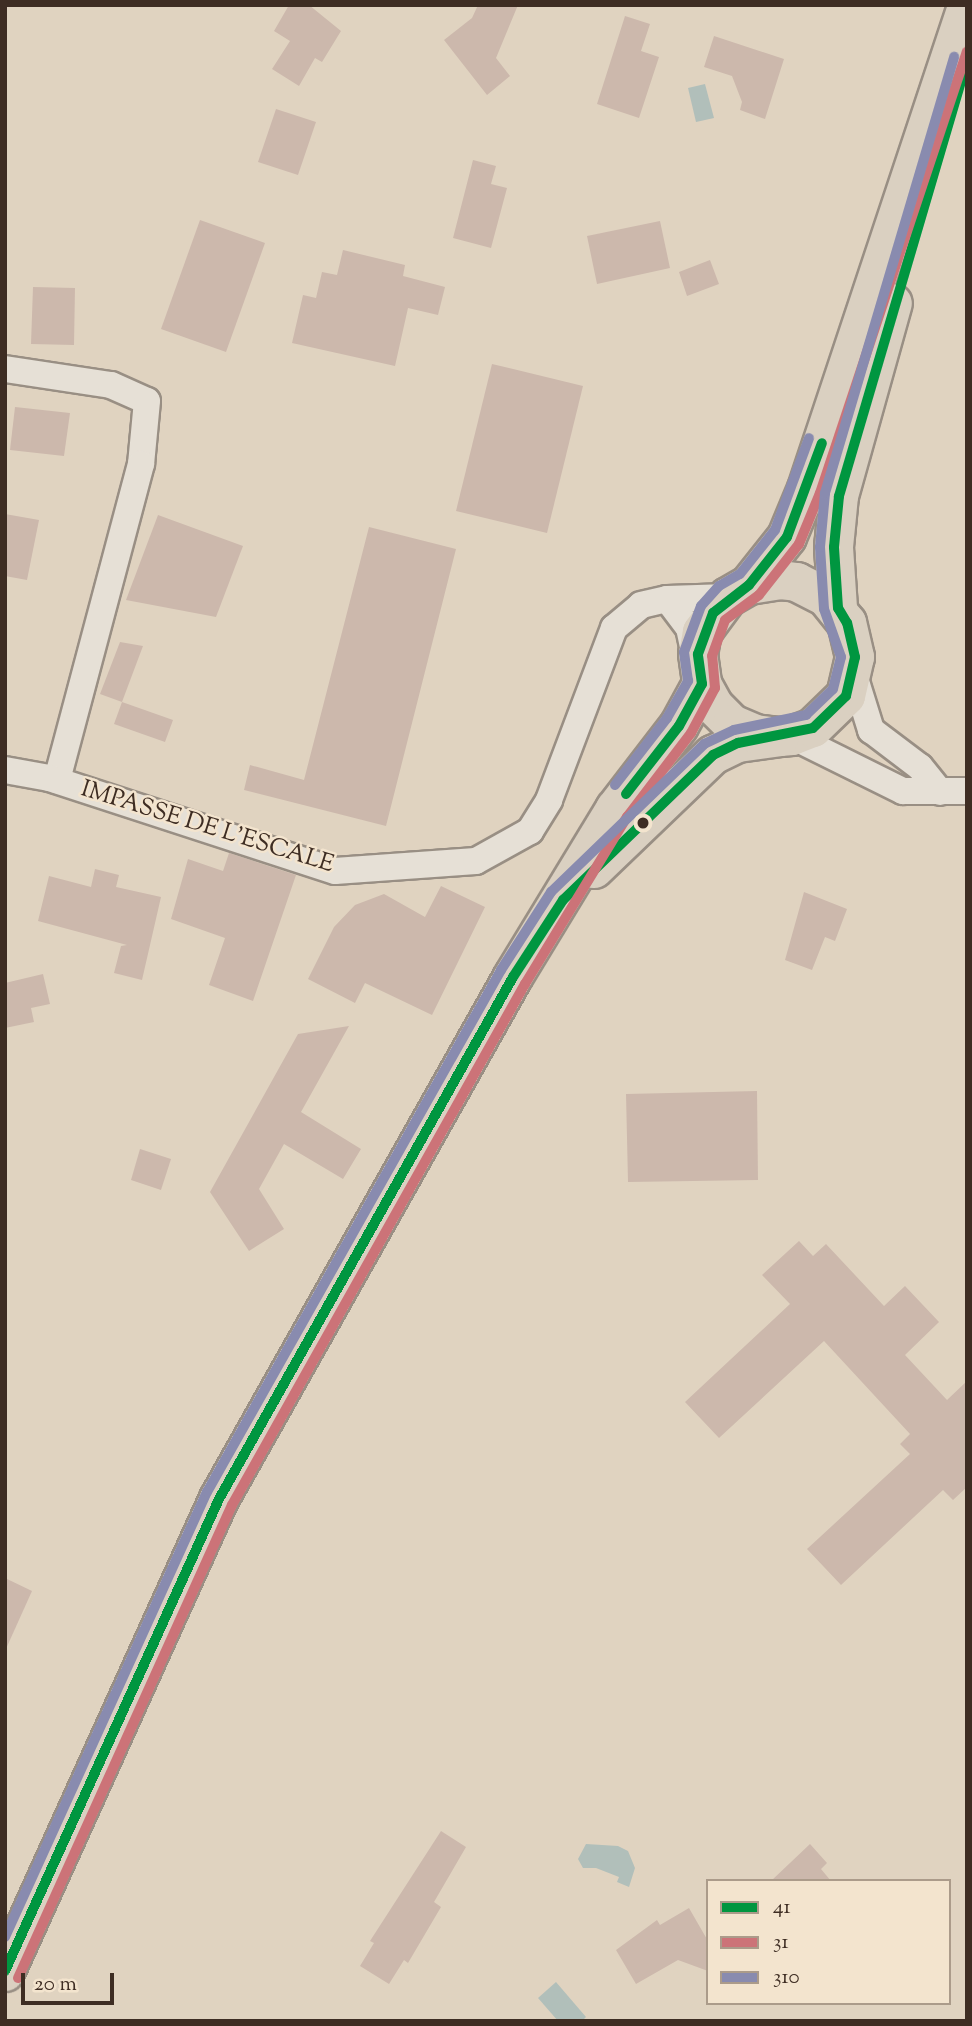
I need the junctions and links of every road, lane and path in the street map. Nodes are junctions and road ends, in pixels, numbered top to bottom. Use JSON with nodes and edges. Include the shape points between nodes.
{"nodes":[{"id":1,"x":967,"y":6,"type":"edge"},
{"id":2,"x":967,"y":61,"type":"edge"},
{"id":3,"x":888,"y":276,"type":"junction"},
{"id":4,"x":5,"y":369,"type":"edge"},
{"id":5,"x":738,"y":591,"type":"junction"},
{"id":6,"x":667,"y":599,"type":"junction"},
{"id":7,"x":838,"y":608,"type":"junction"},
{"id":8,"x":854,"y":675,"type":"junction"},
{"id":9,"x":701,"y":680,"type":"junction"},
{"id":10,"x":786,"y":737,"type":"junction"},
{"id":11,"x":5,"y":769,"type":"edge"},
{"id":12,"x":57,"y":780,"type":"junction"},
{"id":13,"x":967,"y":791,"type":"edge"},
{"id":14,"x":940,"y":792,"type":"junction"},
{"id":15,"x":563,"y":900,"type":"junction"},
{"id":16,"x":5,"y":1972,"type":"edge"}],
"edges":[{"from":1,"to":3,"type":"main road"},
{"from":2,"to":3,"type":"main road"},
{"from":3,"to":5,"type":"main road","via":[[787,537]]},
{"from":3,"to":7,"type":"main road","via":[[839,496],[834,547]]},
{"from":4,"to":12,"type":"street","name":"IMPASSE DE L'ESCALE","via":[[111,385],[147,401],[141,464]]},
{"from":5,"to":6,"type":"street","name":"IMPASSE DE L'ESCALE"},
{"from":5,"to":7,"type":"main road","via":[[797,582]]},
{"from":5,"to":9,"type":"main road","via":[[702,632]]},
{"from":6,"to":9,"type":"street","via":[[689,628]]},
{"from":6,"to":12,"type":"street","name":"IMPASSE DE L'ESCALE","via":[[641,606],[614,628],[549,800],[530,831],[475,860],[335,871]]},
{"from":7,"to":8,"type":"main road","via":[[853,640]]},
{"from":8,"to":10,"type":"main road","via":[[832,715]]},
{"from":8,"to":14,"type":"street","via":[[870,730],[920,767]]},
{"from":9,"to":10,"type":"main road","via":[[714,706],[732,724],[755,734]]},
{"from":9,"to":15,"type":"main road","via":[[679,726],[615,809]]},
{"from":10,"to":14,"type":"street","via":[[903,791]]},
{"from":10,"to":15,"type":"main road","via":[[738,743],[713,755]]},
{"from":11,"to":12,"type":"street","name":"IMPASSE DE L'ESCALE"},
{"from":13,"to":14,"type":"street"},
{"from":15,"to":16,"type":"main road","via":[[513,977],[219,1499]]}]}
